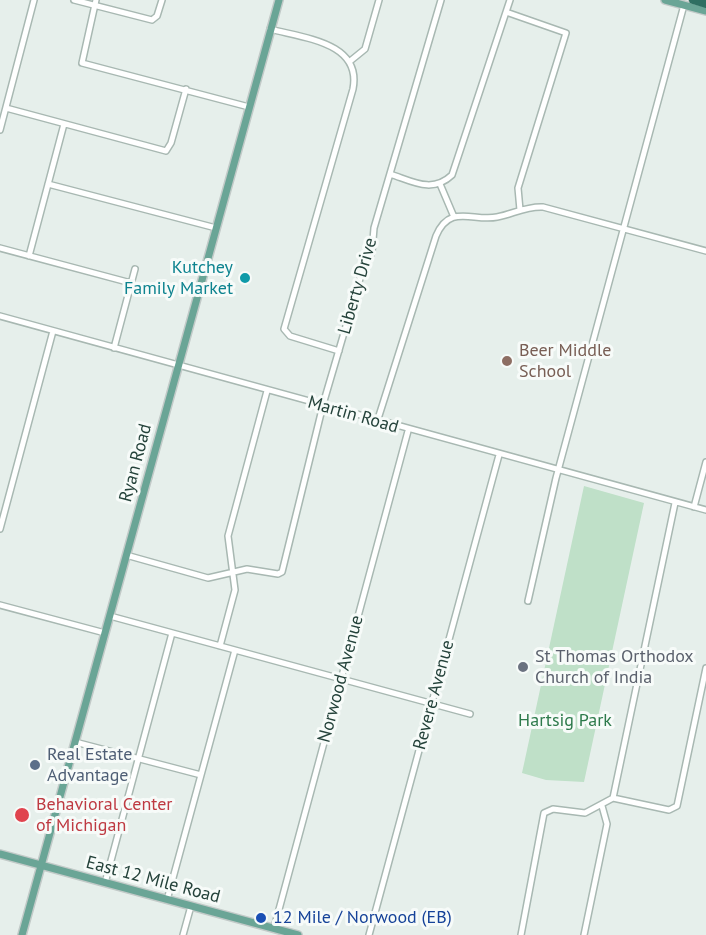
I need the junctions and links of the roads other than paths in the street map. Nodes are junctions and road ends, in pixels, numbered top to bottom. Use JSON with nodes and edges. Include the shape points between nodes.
{"nodes":[{"id":1,"x":34,"y":0,"type":"edge"},
{"id":2,"x":74,"y":0,"type":"edge"},
{"id":3,"x":162,"y":0,"type":"edge"},
{"id":4,"x":279,"y":0,"type":"edge"},
{"id":5,"x":379,"y":0,"type":"edge"},
{"id":6,"x":441,"y":0,"type":"edge"},
{"id":7,"x":510,"y":0,"type":"edge"},
{"id":8,"x":664,"y":0,"type":"edge"},
{"id":9,"x":693,"y":0,"type":"edge"},
{"id":10,"x":96,"y":3,"type":"edge"},
{"id":11,"x":706,"y":4,"type":"edge"},
{"id":12,"x":684,"y":5,"type":"junction"},
{"id":13,"x":706,"y":11,"type":"edge"},
{"id":14,"x":506,"y":12,"type":"junction"},
{"id":15,"x":270,"y":29,"type":"junction"},
{"id":16,"x":349,"y":62,"type":"junction"},
{"id":17,"x":186,"y":90,"type":"junction"},
{"id":18,"x":249,"y":107,"type":"junction"},
{"id":19,"x":6,"y":108,"type":"junction"},
{"id":20,"x":64,"y":124,"type":"junction"},
{"id":21,"x":0,"y":130,"type":"edge"},
{"id":22,"x":390,"y":174,"type":"junction"},
{"id":23,"x":48,"y":184,"type":"junction"},
{"id":24,"x":440,"y":184,"type":"junction"},
{"id":25,"x":520,"y":210,"type":"junction"},
{"id":26,"x":454,"y":217,"type":"junction"},
{"id":27,"x":216,"y":228,"type":"junction"},
{"id":28,"x":624,"y":228,"type":"junction"},
{"id":29,"x":0,"y":248,"type":"edge"},
{"id":30,"x":706,"y":251,"type":"edge"},
{"id":31,"x":29,"y":256,"type":"junction"},
{"id":32,"x":135,"y":269,"type":"dead end"},
{"id":33,"x":131,"y":283,"type":"junction"},
{"id":34,"x":0,"y":316,"type":"edge"},
{"id":35,"x":53,"y":331,"type":"junction"},
{"id":36,"x":114,"y":348,"type":"junction"},
{"id":37,"x":339,"y":351,"type":"junction"},
{"id":38,"x":178,"y":365,"type":"junction"},
{"id":39,"x":267,"y":391,"type":"junction"},
{"id":40,"x":324,"y":407,"type":"junction"},
{"id":41,"x":377,"y":422,"type":"junction"},
{"id":42,"x":408,"y":431,"type":"junction"},
{"id":43,"x":499,"y":455,"type":"junction"},
{"id":44,"x":706,"y":462,"type":"edge"},
{"id":45,"x":559,"y":471,"type":"junction"},
{"id":46,"x":675,"y":503,"type":"junction"},
{"id":47,"x":694,"y":507,"type":"junction"},
{"id":48,"x":706,"y":510,"type":"edge"},
{"id":49,"x":0,"y":529,"type":"edge"},
{"id":50,"x":126,"y":555,"type":"junction"},
{"id":51,"x":235,"y":572,"type":"junction"},
{"id":52,"x":528,"y":601,"type":"dead end"},
{"id":53,"x":0,"y":605,"type":"edge"},
{"id":54,"x":110,"y":616,"type":"junction"},
{"id":55,"x":105,"y":633,"type":"junction"},
{"id":56,"x":172,"y":633,"type":"junction"},
{"id":57,"x":220,"y":646,"type":"junction"},
{"id":58,"x":235,"y":650,"type":"junction"},
{"id":59,"x":706,"y":668,"type":"edge"},
{"id":60,"x":341,"y":679,"type":"junction"},
{"id":61,"x":432,"y":703,"type":"junction"},
{"id":62,"x":470,"y":714,"type":"dead end"},
{"id":63,"x":75,"y":742,"type":"junction"},
{"id":64,"x":137,"y":759,"type":"junction"},
{"id":65,"x":201,"y":775,"type":"junction"},
{"id":66,"x":613,"y":798,"type":"junction"},
{"id":67,"x":602,"y":806,"type":"junction"},
{"id":68,"x":0,"y":854,"type":"edge"},
{"id":69,"x":43,"y":865,"type":"junction"},
{"id":70,"x":105,"y":883,"type":"junction"},
{"id":71,"x":167,"y":900,"type":"junction"},
{"id":72,"x":192,"y":906,"type":"junction"},
{"id":73,"x":274,"y":928,"type":"junction"},
{"id":74,"x":22,"y":935,"type":"edge"},
{"id":75,"x":183,"y":935,"type":"edge"},
{"id":76,"x":298,"y":935,"type":"edge"},
{"id":77,"x":369,"y":935,"type":"edge"},
{"id":78,"x":521,"y":935,"type":"edge"},
{"id":79,"x":584,"y":935,"type":"edge"}],
"edges":[{"from":1,"to":19,"type":"street"},
{"from":2,"to":10,"type":"street"},
{"from":3,"to":10,"type":"street","via":[[156,18],[147,19]]},
{"from":4,"to":15,"type":"main road","name":"Ryan Road"},
{"from":5,"to":16,"type":"street","via":[[364,48]]},
{"from":6,"to":22,"type":"street","name":"Liberty Drive"},
{"from":7,"to":14,"type":"street"},
{"from":8,"to":12,"type":"main road"},
{"from":9,"to":11,"type":"highway"},
{"from":10,"to":17,"type":"street","via":[[82,63]]},
{"from":12,"to":13,"type":"main road"},
{"from":12,"to":28,"type":"street"},
{"from":14,"to":24,"type":"street","via":[[457,168]]},
{"from":14,"to":25,"type":"street","via":[[566,33],[518,188]]},
{"from":15,"to":16,"type":"street","via":[[330,45]]},
{"from":15,"to":18,"type":"main road","name":"Ryan Road"},
{"from":16,"to":37,"type":"street","via":[[354,75],[353,89],[284,328],[290,336]]},
{"from":17,"to":18,"type":"street"},
{"from":17,"to":20,"type":"street","via":[[166,151]]},
{"from":18,"to":27,"type":"main road","name":"Ryan Road"},
{"from":19,"to":20,"type":"street"},
{"from":19,"to":21,"type":"street"},
{"from":20,"to":23,"type":"street"},
{"from":22,"to":24,"type":"street","via":[[423,185]]},
{"from":22,"to":37,"type":"street","name":"Liberty Drive","via":[[374,228],[372,252],[361,275]]},
{"from":23,"to":27,"type":"street"},
{"from":23,"to":31,"type":"street"},
{"from":24,"to":26,"type":"street"},
{"from":25,"to":26,"type":"street","via":[[493,218],[465,214]]},
{"from":25,"to":28,"type":"street","via":[[559,209]]},
{"from":26,"to":41,"type":"street","via":[[443,224],[436,236]]},
{"from":27,"to":38,"type":"main road","name":"Ryan Road"},
{"from":28,"to":30,"type":"street"},
{"from":28,"to":45,"type":"street"},
{"from":29,"to":31,"type":"street"},
{"from":31,"to":33,"type":"street"},
{"from":32,"to":33,"type":"street"},
{"from":33,"to":36,"type":"street"},
{"from":34,"to":35,"type":"street","name":"Martin Road"},
{"from":35,"to":36,"type":"street","name":"Martin Road"},
{"from":35,"to":49,"type":"street"},
{"from":36,"to":38,"type":"street","name":"Martin Road"},
{"from":37,"to":40,"type":"street","name":"Liberty Drive"},
{"from":38,"to":39,"type":"street","name":"Martin Road"},
{"from":38,"to":50,"type":"main road","name":"Ryan Road"},
{"from":39,"to":40,"type":"street","name":"Martin Road"},
{"from":39,"to":51,"type":"street","via":[[228,536]]},
{"from":40,"to":41,"type":"street","name":"Martin Road"},
{"from":40,"to":51,"type":"street","name":"Liberty Drive","via":[[280,574],[252,568]]},
{"from":41,"to":42,"type":"street","name":"Martin Road"},
{"from":42,"to":43,"type":"street","name":"Martin Road"},
{"from":42,"to":60,"type":"street","name":"Norwood Avenue"},
{"from":43,"to":45,"type":"street","name":"Martin Road"},
{"from":43,"to":61,"type":"street","name":"Revere Avenue"},
{"from":44,"to":47,"type":"street"},
{"from":45,"to":46,"type":"street","name":"Martin Road"},
{"from":45,"to":52,"type":"street"},
{"from":46,"to":47,"type":"street","name":"Martin Road"},
{"from":46,"to":66,"type":"street"},
{"from":47,"to":48,"type":"street","name":"Martin Road"},
{"from":50,"to":51,"type":"street","via":[[198,576]]},
{"from":50,"to":54,"type":"main road","name":"Ryan Road"},
{"from":51,"to":57,"type":"street","via":[[235,590]]},
{"from":53,"to":55,"type":"street"},
{"from":54,"to":55,"type":"main road","name":"Ryan Road"},
{"from":54,"to":56,"type":"street"},
{"from":55,"to":63,"type":"main road","name":"Ryan Road"},
{"from":56,"to":57,"type":"street"},
{"from":56,"to":64,"type":"street"},
{"from":57,"to":58,"type":"street"},
{"from":58,"to":60,"type":"street"},
{"from":58,"to":65,"type":"street"},
{"from":59,"to":66,"type":"street","via":[[678,803],[669,810]]},
{"from":60,"to":61,"type":"street"},
{"from":60,"to":73,"type":"street","name":"Norwood Avenue"},
{"from":61,"to":62,"type":"street"},
{"from":61,"to":77,"type":"street","name":"Revere Avenue"},
{"from":63,"to":64,"type":"street"},
{"from":63,"to":69,"type":"main road","name":"Ryan Road"},
{"from":64,"to":65,"type":"street"},
{"from":64,"to":70,"type":"street"},
{"from":65,"to":71,"type":"street"},
{"from":66,"to":67,"type":"street"},
{"from":67,"to":78,"type":"street","via":[[585,813],[544,813]]},
{"from":67,"to":79,"type":"street","via":[[607,824]]},
{"from":68,"to":69,"type":"main road","name":"East 12 Mile Road"},
{"from":69,"to":70,"type":"main road","name":"East 12 Mile Road"},
{"from":69,"to":74,"type":"main road","name":"Ryan Road"},
{"from":70,"to":71,"type":"main road","name":"East 12 Mile Road"},
{"from":71,"to":72,"type":"main road","name":"East 12 Mile Road"},
{"from":72,"to":73,"type":"main road","name":"East 12 Mile Road"},
{"from":72,"to":75,"type":"street"},
{"from":73,"to":76,"type":"main road","name":"East 12 Mile Road"}]}
